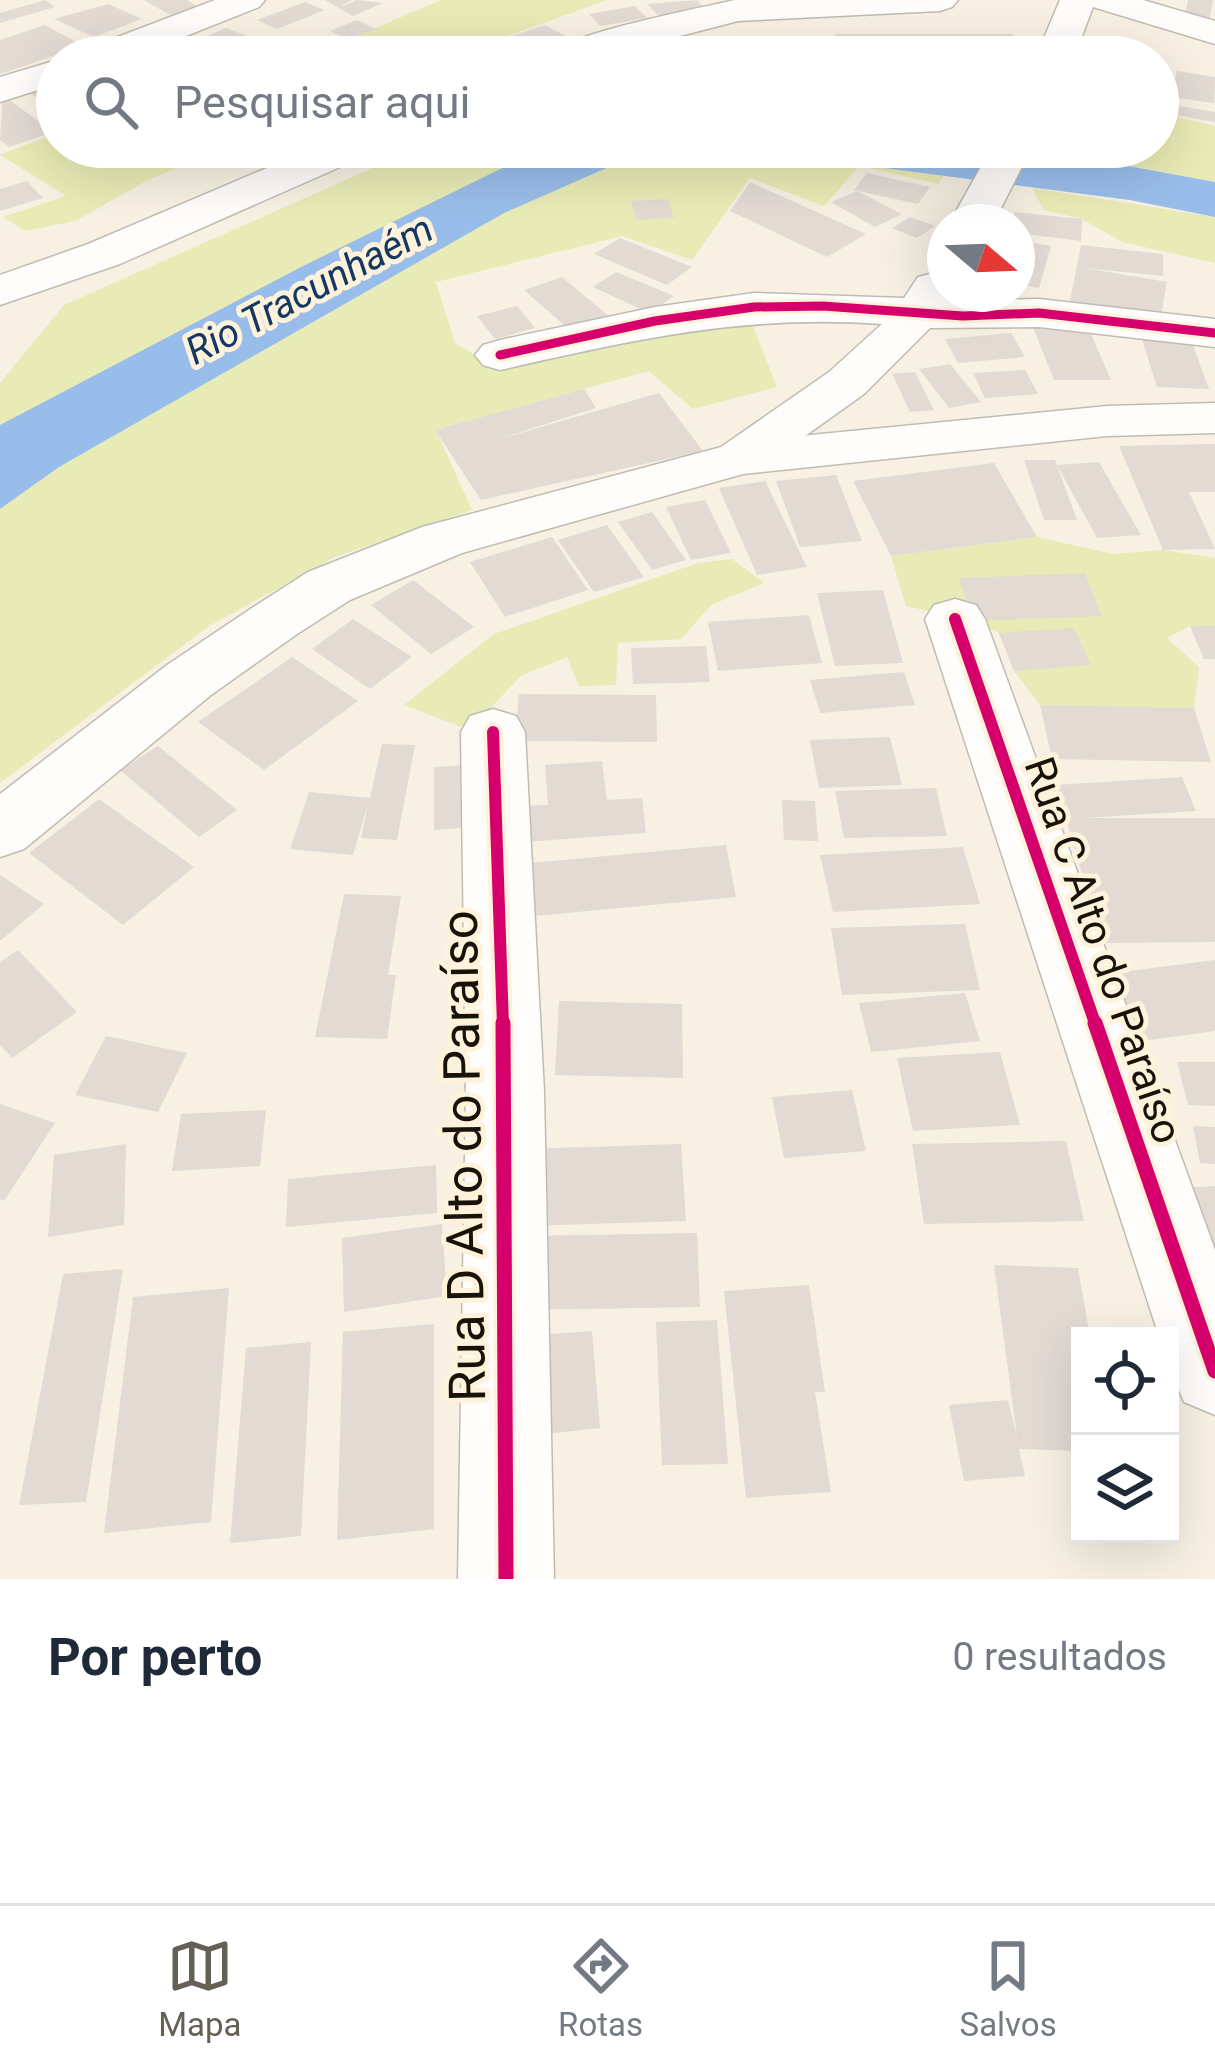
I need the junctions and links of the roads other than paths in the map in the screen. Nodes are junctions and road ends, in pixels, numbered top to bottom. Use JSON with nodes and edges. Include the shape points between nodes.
{"nodes":[{"id":1,"x":247,"y":0,"type":"edge"},
{"id":2,"x":940,"y":0,"type":"edge"},
{"id":3,"x":1078,"y":0,"type":"edge"},
{"id":4,"x":1105,"y":0,"type":"edge"},
{"id":5,"x":737,"y":5,"type":"edge"},
{"id":6,"x":1215,"y":33,"type":"edge"},
{"id":7,"x":153,"y":36,"type":"edge"},
{"id":8,"x":628,"y":36,"type":"edge"},
{"id":9,"x":1063,"y":36,"type":"edge"},
{"id":10,"x":36,"y":78,"type":"edge"},
{"id":11,"x":0,"y":90,"type":"edge"},
{"id":12,"x":303,"y":168,"type":"edge"},
{"id":13,"x":1001,"y":168,"type":"edge"},
{"id":14,"x":982,"y":204,"type":"edge"},
{"id":15,"x":0,"y":291,"type":"edge"},
{"id":16,"x":927,"y":299,"type":"edge"},
{"id":17,"x":919,"y":313,"type":"junction"},
{"id":18,"x":1215,"y":332,"type":"edge"},
{"id":19,"x":500,"y":355,"type":"dead end"},
{"id":20,"x":1215,"y":418,"type":"edge"},
{"id":21,"x":740,"y":458,"type":"junction"},
{"id":22,"x":955,"y":619,"type":"dead end"},
{"id":23,"x":493,"y":732,"type":"dead end"},
{"id":24,"x":0,"y":831,"type":"edge"},
{"id":25,"x":1215,"y":1371,"type":"edge"},
{"id":26,"x":506,"y":1579,"type":"edge"}],
"edges":[{"from":1,"to":7,"type":"street"},
{"from":2,"to":5,"type":"street"},
{"from":3,"to":9,"type":"street"},
{"from":4,"to":6,"type":"street"},
{"from":5,"to":8,"type":"street"},
{"from":10,"to":11,"type":"street"},
{"from":12,"to":15,"type":"street"},
{"from":13,"to":14,"type":"street"},
{"from":16,"to":17,"type":"street"},
{"from":17,"to":18,"type":"street","via":[[1039,314]]},
{"from":17,"to":19,"type":"street","via":[[754,307]]},
{"from":17,"to":21,"type":"street","via":[[855,379]]},
{"from":20,"to":21,"type":"street"},
{"from":21,"to":24,"type":"street","via":[[442,541],[329,586],[190,680]]},
{"from":22,"to":25,"type":"street","name":"Rua C Alto do Paraíso"},
{"from":23,"to":26,"type":"street","name":"Rua D Alto do Paraíso","via":[[505,1092]]}]}
